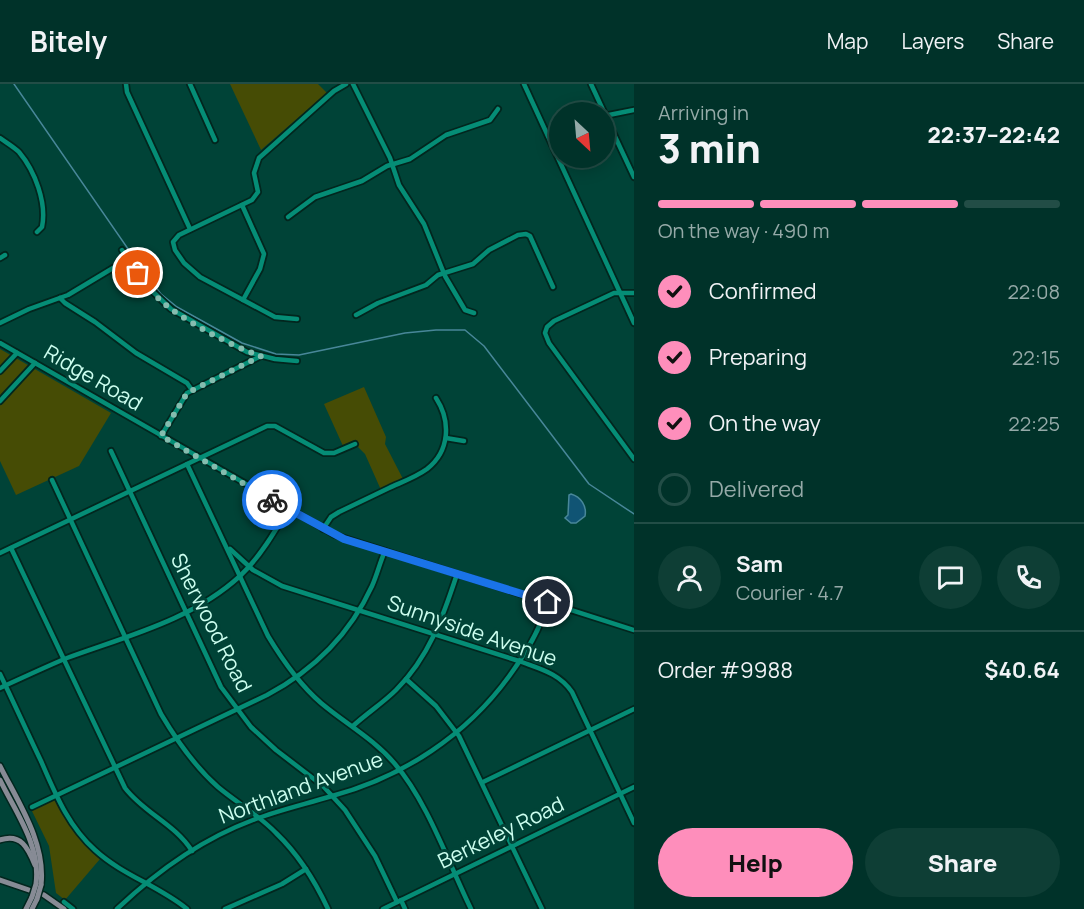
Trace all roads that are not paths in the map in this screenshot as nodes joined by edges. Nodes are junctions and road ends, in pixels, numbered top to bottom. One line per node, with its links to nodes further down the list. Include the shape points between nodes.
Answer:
1 (126, 84): 19 (street)
2 (189, 84): 14 (street)
3 (346, 84): 17 (street, via 259,158 255,173 258,192)
4 (353, 84): 15 (street)
5 (524, 84): 11 (street)
6 (591, 84): 7 (street)
7 (599, 102)
8 (498, 109): 15 (street, via 490,120 446,135 415,157)
9 (634, 110): 10 (street)
10 (615, 113)
11 (548, 136): 25 (street)
12 (615, 136): 16 (street)
13 (0, 138): 20 (street, via 23,158 39,190 43,220)
14 (215, 140)
15 (392, 164): 18 (street, via 362,181 315,197); 23 (street, via 404,195 424,224)
16 (634, 177)
17 (242, 205): 19 (street); 28 (street, via 264,254)
18 (288, 217)
19 (190, 229): 28 (street, via 176,237 175,250 193,272)
20 (37, 232)
21 (122, 250): 22 (street)
22 (128, 259): 27 (street); 36 (street, via 148,287 171,309)
23 (443, 273): 24 (street, via 473,264 489,250 526,234); 29 (street, via 465,310); 30 (street, via 420,288 386,299)
24 (553, 287)
25 (620, 293): 26 (street); 33 (street); 49 (street, via 549,324 545,330 547,339)
26 (634, 293)
27 (60, 298): 32 (street); 40 (street)
28 (243, 300): 31 (street, via 274,317)
29 (474, 313)
30 (356, 315)
31 (297, 318)
32 (0, 323)
33 (634, 323)
34 (0, 343): 35 (street, Ridge Road)
35 (17, 352): 38 (street, Ridge Road); 39 (street)
36 (261, 356): 37 (street); 40 (street)
37 (297, 361)
38 (35, 363): 42 (street); 43 (street, Ridge Road)
39 (0, 371)
40 (192, 390): 43 (street)
41 (436, 398): 44 (street, via 446,417)
42 (0, 401)
43 (161, 436): 48 (street, Ridge Road)
44 (446, 438): 45 (street); 55 (street, via 440,453 425,470 339,512)
45 (464, 441)
46 (355, 444): 48 (street, via 324,453 271,425)
47 (111, 451): 52 (street, Sherwood Road)
48 (200, 458): 50 (street); 53 (street, Ridge Road)
49 (634, 459)
50 (188, 464): 52 (street); 56 (street)
51 (52, 480): 54 (street)
52 (129, 492): 54 (street); 65 (street, Sherwood Road)
53 (288, 509): 55 (street, Ridge Road); 60 (street)
54 (71, 519): 57 (street); 68 (street)
55 (323, 529): 58 (street, Ridge Road)
56 (228, 547): 60 (street, Sunnyside Avenue); 62 (street)
57 (11, 548): 59 (street); 69 (street)
58 (385, 551): 61 (street, Ridge Road); 64 (street)
59 (0, 553)
60 (249, 566): 62 (street); 64 (street, Sunnyside Avenue, via 282,586)
61 (457, 574): 63 (street, Ridge Road); 67 (street)
62 (240, 576): 65 (street); 72 (street, via 268,636)
63 (548, 602): 66 (street, Ridge Road); 70 (street, Northland Avenue)
64 (359, 611): 67 (street, Sunnyside Avenue); 72 (street, via 327,653)
65 (186, 613): 68 (street); 76 (street, Sherwood Road, via 217,680)
66 (634, 630)
67 (435, 635): 70 (street, Sunnyside Avenue); 73 (street)
68 (126, 638): 69 (street); 80 (street)
69 (64, 660): 74 (street); 82 (street)
70 (519, 661): 78 (street, Sunnyside Avenue, via 563,681); 79 (street, Northland Avenue, via 494,695)
71 (0, 674): 74 (street)
72 (296, 678): 76 (street); 77 (street)
73 (406, 679): 77 (street); 79 (street)
74 (3, 687): 88 (street)
75 (634, 709): 78 (street)
76 (236, 710): 80 (street); 89 (street, Sherwood Road, via 263,739)
77 (353, 726): 83 (street, via 380,747)
78 (590, 730): 85 (street); 87 (street, Sunnyside Avenue)
79 (457, 732): 83 (street, Northland Avenue); 85 (street)
80 (176, 739): 82 (street); 91 (street, via 209,778)
81 (0, 766): 101 (main road, via 38,847 42,864)
82 (115, 767): 88 (street); 95 (street, via 125,788)
83 (400, 770): 89 (street, Northland Avenue); 98 (street, via 419,799)
84 (0, 780): 97 (main road, via 28,835)
85 (483, 782): 94 (street)
86 (634, 787): 87 (street, Berkeley Road)
87 (620, 794): 92 (street, Sunnyside Avenue); 94 (street, Berkeley Road)
88 (56, 795): 90 (street); 100 (street, via 77,830 95,850)
89 (333, 796): 91 (street, Northland Avenue); 105 (street, Sherwood Road, via 363,835)
90 (32, 807)
91 (260, 818): 95 (street, Northland Avenue); 96 (street)
92 (634, 823)
93 (0, 840): 97 (main road, via 13,838 23,842)
94 (512, 846): 98 (street, Berkeley Road); 118 (street)
95 (192, 850): 100 (street, Northland Avenue)
96 (306, 869): 113 (street); 114 (street)
97 (38, 872): 101 (main road)
98 (454, 874): 105 (street, Berkeley Road); 117 (street)
99 (0, 880): 102 (main road)
100 (146, 883): 111 (street, Northland Avenue); 112 (street)
101 (39, 884): 104 (main road, bridge)
102 (29, 890)
103 (44, 895): 109 (main road)
104 (34, 898): 107 (main road); 108 (main road)
105 (399, 901): 115 (street, Berkeley Road); 116 (street, Sherwood Road)
106 (64, 902): 110 (street)
107 (26, 909)
108 (32, 909)
109 (64, 909)
110 (73, 909)
111 (117, 909)
112 (187, 909)
113 (225, 909)
114 (328, 909)
115 (383, 909)
116 (405, 909)
117 (471, 909)
118 (542, 909)

